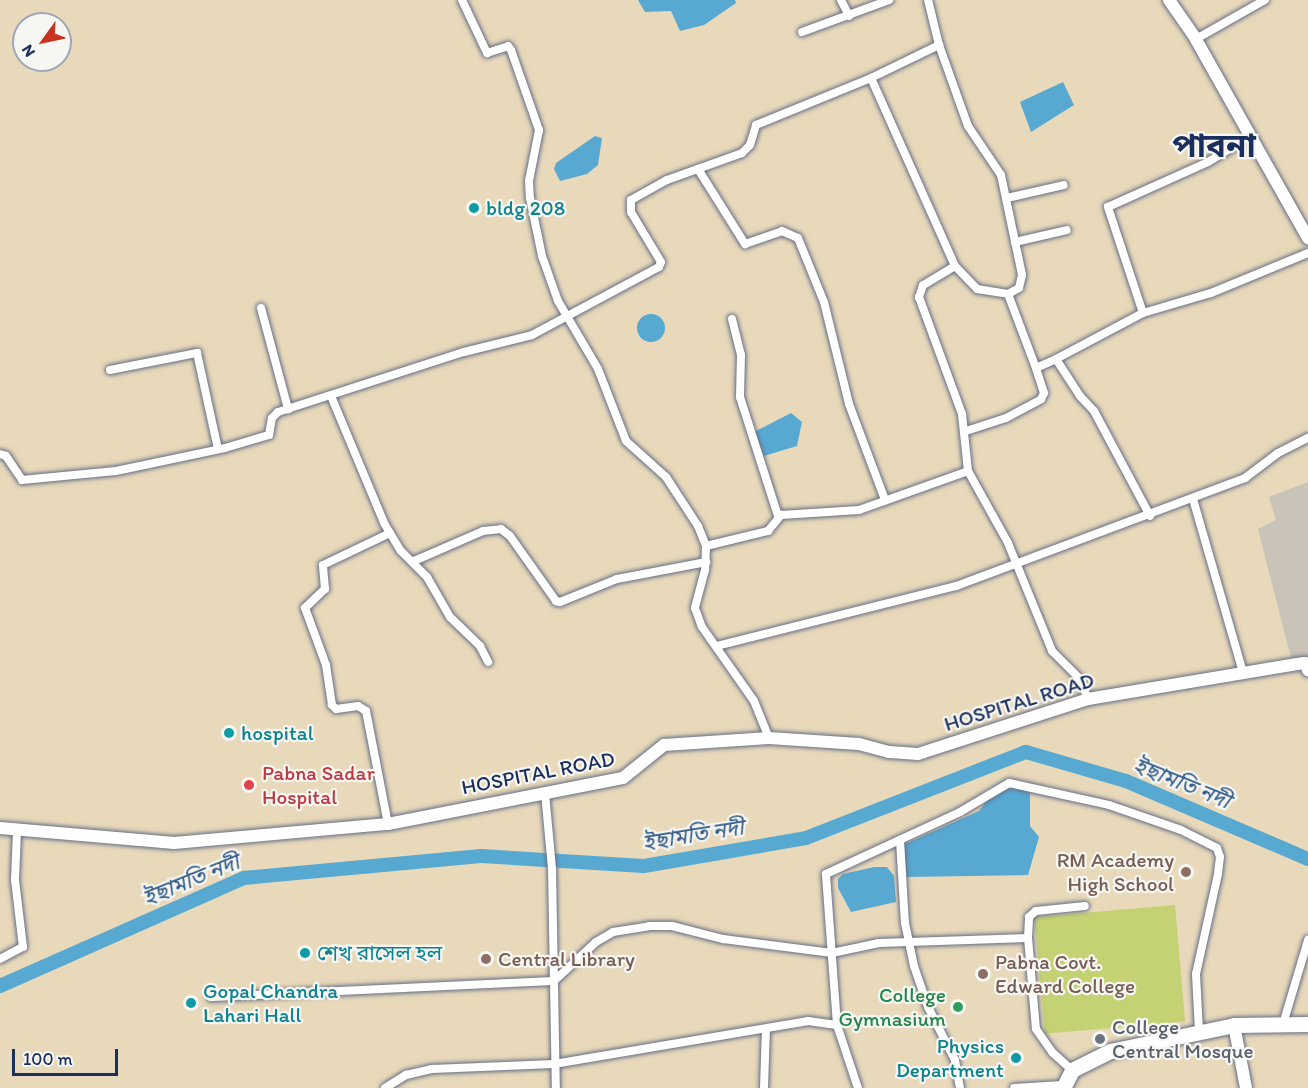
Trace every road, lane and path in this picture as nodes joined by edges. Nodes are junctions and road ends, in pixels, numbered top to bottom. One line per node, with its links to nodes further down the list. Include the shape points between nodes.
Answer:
1 (462, 0): 24 (street, via 487,53 508,46 511,50 539,130 529,181 530,198 543,256)
2 (841, 0): 7 (street)
3 (889, 0): 7 (street)
4 (928, 0): 10 (street)
5 (1169, 0): 9 (main road)
6 (1265, 0): 9 (street)
7 (849, 16): 8 (street)
8 (802, 32)
9 (1196, 39): 12 (main road)
10 (939, 45): 11 (street); 15 (street, via 968,126 982,150 998,166)
11 (871, 78): 13 (street, via 756,125 747,149); 20 (street)
12 (1251, 136): 17 (main road); 23 (street, via 1208,162 1108,207)
13 (698, 169): 24 (street, via 667,180 630,202 631,212 660,262 659,267); 37 (street, via 745,244 782,231 798,238 824,302 849,404)
14 (1064, 184): 15 (street)
15 (1007, 198): 18 (street)
16 (1067, 230): 18 (street)
17 (1308, 236)
18 (1015, 242): 21 (street, via 1021,284)
19 (1308, 253): 23 (street, via 1210,293)
20 (955, 266): 21 (street, via 976,289); 31 (street, via 923,285 919,297)
21 (1008, 294): 27 (street)
22 (261, 308): 30 (street)
23 (1143, 313): 26 (street)
24 (566, 317): 29 (street, via 532,335 464,352); 41 (street, via 598,369 626,441 666,477 684,501)
25 (732, 319): 38 (street, via 741,355 740,397)
26 (1056, 359): 27 (street); 39 (street, via 1094,411)
27 (1036, 368): 31 (street, via 1044,393 1041,399 1006,418)
28 (110, 370): 33 (street, via 196,353)
29 (331, 396): 30 (street); 40 (street, via 361,475)
30 (288, 409): 33 (street, via 274,415 269,435)
31 (966, 430): 35 (street)
32 (1308, 438): 36 (street, via 1278,453 1245,478)
33 (218, 449): 34 (street, via 117,471 22,480 4,454)
34 (0, 454)
35 (968, 471): 37 (street); 42 (street)
36 (1193, 499): 39 (street); 48 (street)
37 (885, 500): 38 (street, via 859,510)
38 (778, 516): 41 (street, via 768,531)
39 (1150, 516): 42 (street)
40 (390, 533): 43 (street, via 401,551); 52 (street, via 323,565 325,589 305,608 326,665 332,705 336,709 358,706 366,711)
41 (706, 546): 44 (street)
42 (1016, 560): 45 (street, via 956,586); 49 (street, via 1052,651 1080,679)
43 (414, 561): 44 (street, via 483,531 501,529 556,601 561,602 617,579); 46 (street, via 450,617 480,646)
44 (706, 562): 45 (street, via 695,608 702,627)
45 (717, 646): 50 (street, via 754,701)
46 (488, 662)
47 (1307, 665): 48 (main road, HOSPITAL ROAD)
48 (1243, 672): 49 (main road, HOSPITAL ROAD)
49 (1088, 699): 50 (main road, HOSPITAL ROAD, via 918,754 859,744)
50 (769, 738): 51 (main road, HOSPITAL ROAD, via 664,745 623,778)
51 (545, 794): 52 (main road, HOSPITAL ROAD); 62 (street, via 552,868)
52 (388, 824): 54 (main road, HOSPITAL ROAD, via 174,843)
53 (0, 828): 54 (main road, HOSPITAL ROAD)
54 (17, 830): 61 (street, via 15,880 23,947)
55 (900, 840): 59 (street); 60 (street, via 826,874); 69 (street, via 1009,783 1109,805 1181,830 1217,848 1218,874 1196,974)
56 (1085, 906): 57 (street, via 1036,911 1029,916)
57 (1028, 938): 59 (street); 71 (street, via 1036,1029)
58 (1308, 940): 64 (street)
59 (910, 944): 60 (street, via 879,943); 77 (street, via 928,1007 955,1060)
60 (832, 953): 62 (street, via 723,939 672,926 649,926 613,932 596,942); 66 (street)
61 (0, 959)
62 (554, 981): 63 (street); 70 (street)
63 (211, 997)
64 (1283, 1024): 65 (highway); 67 (highway)
65 (1308, 1024)
66 (837, 1025): 68 (street, via 808,1021); 76 (street)
67 (1234, 1026): 69 (highway); 79 (main road)
68 (766, 1029): 70 (street); 75 (street)
69 (1198, 1032): 71 (highway, via 1110,1051)
70 (554, 1064): 73 (street, via 432,1069 406,1075); 74 (street)
71 (1072, 1070): 72 (highway)
72 (1063, 1087): 78 (street)
73 (385, 1088)
74 (556, 1088)
75 (764, 1088)
76 (858, 1088)
77 (960, 1088)
78 (1014, 1088)
79 (1246, 1088)

